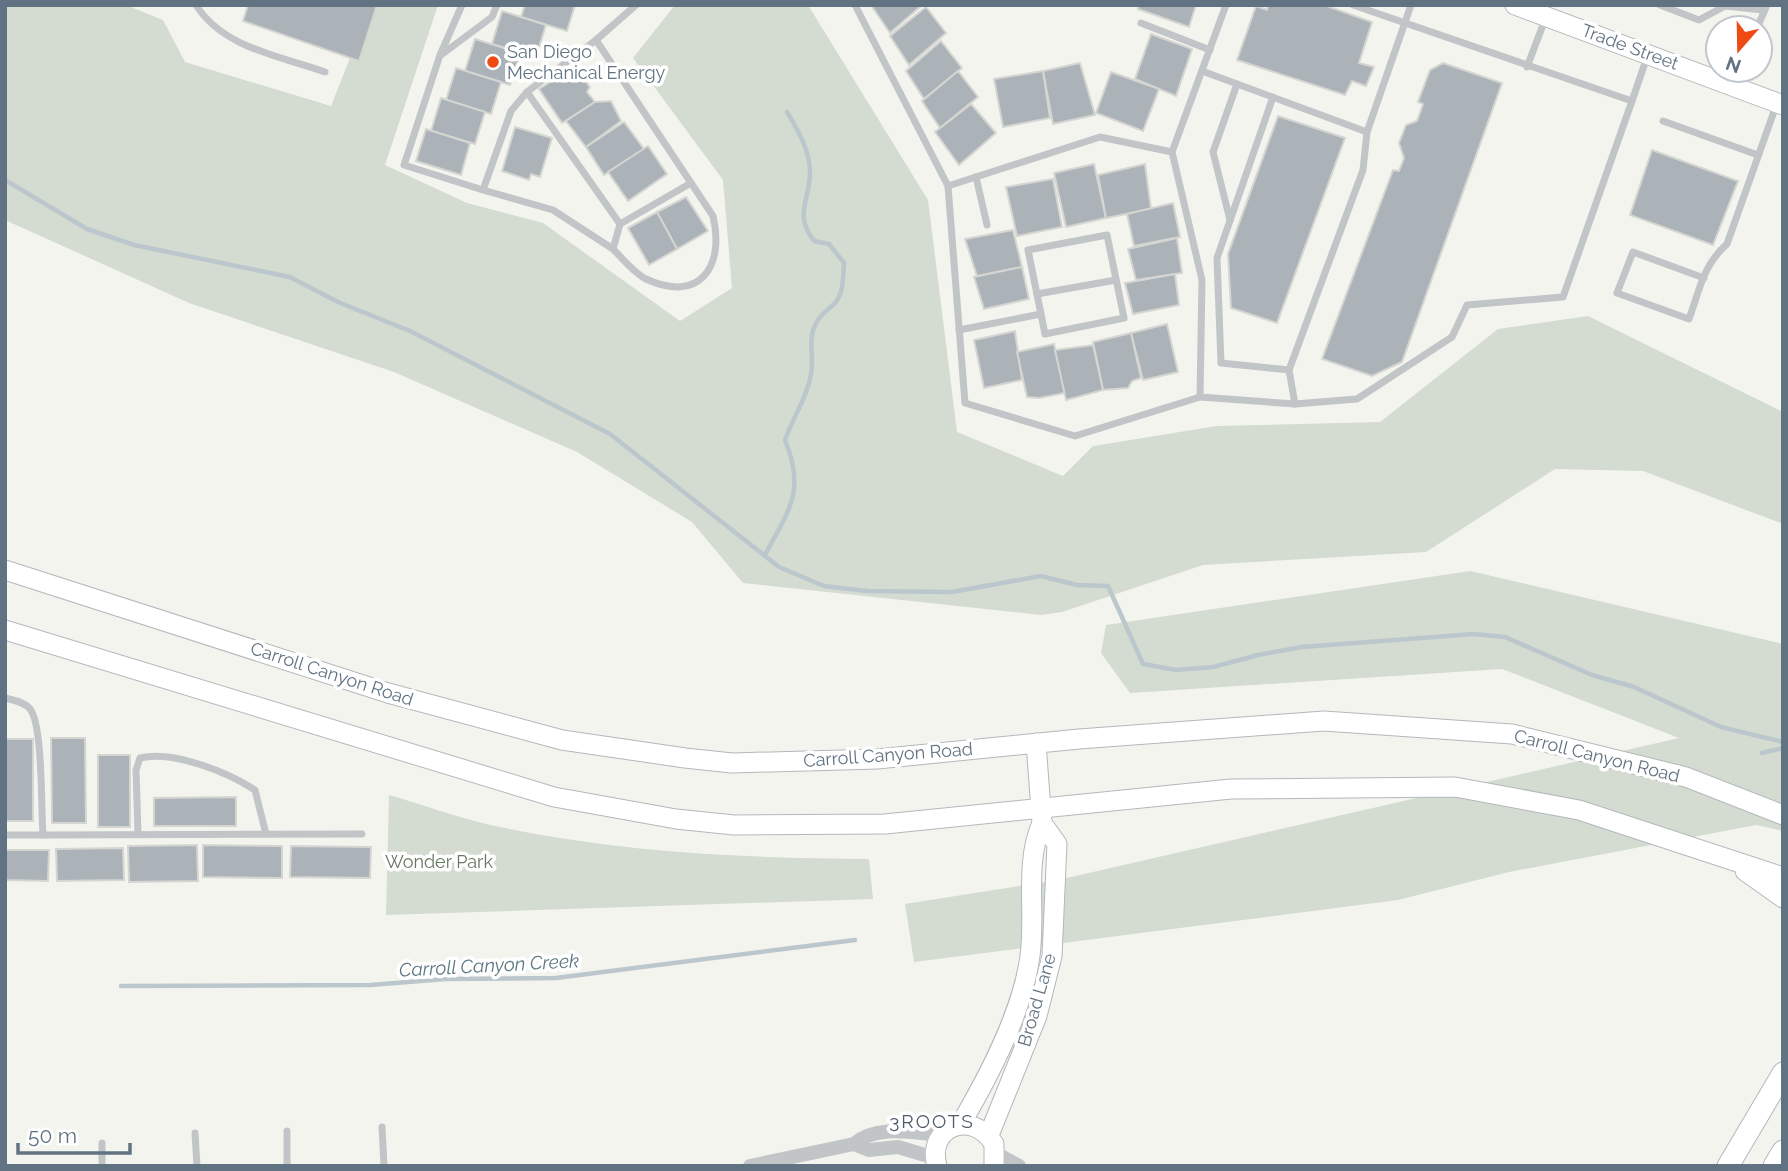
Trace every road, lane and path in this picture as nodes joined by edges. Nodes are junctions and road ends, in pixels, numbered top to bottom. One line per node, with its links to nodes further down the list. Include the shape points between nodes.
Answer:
1 (196, 5): 22 (lane, via 213,26 233,40)
2 (462, 5): 18 (lane)
3 (497, 5): 18 (lane, via 492,17)
4 (636, 5): 15 (lane)
5 (855, 5): 35 (lane)
6 (1227, 5): 16 (lane)
7 (1353, 5): 14 (lane)
8 (1411, 5): 14 (lane)
9 (1515, 5): 12 (main road, Trade Street)
10 (1660, 5): 11 (lane, via 1699,20 1725,6)
11 (1765, 8)
12 (1546, 16): 17 (main road, Trade Street); 19 (lane)
13 (1141, 23): 16 (lane)
14 (1404, 23): 19 (lane); 30 (lane)
15 (596, 40): 25 (lane); 34 (lane)
16 (1210, 50): 21 (lane)
17 (1648, 53): 20 (main road, Trade Street); 27 (lane)
18 (440, 55): 36 (lane, via 404,165)
19 (1527, 67): 27 (lane)
20 (1704, 69)
21 (1202, 71): 23 (lane); 31 (lane)
22 (325, 72)
23 (1237, 84): 26 (lane); 37 (lane, via 1213,152)
24 (1749, 84): 28 (main road, Trade Street)
25 (527, 92): 36 (lane, via 511,111); 38 (lane)
26 (1273, 97): 30 (lane); 37 (lane)
27 (1632, 101): 48 (lane, via 1563,297 1467,305 1452,337 1357,399)
28 (1780, 104): 32 (lane)
29 (1663, 121): 32 (lane)
30 (1367, 132): 46 (lane, via 1363,170)
31 (1172, 152): 33 (lane, via 1100,136); 47 (lane, via 1202,280)
32 (1758, 155): 41 (lane, via 1727,244 1711,258)
33 (976, 177): 35 (lane); 39 (lane)
34 (691, 183): 38 (lane); 40 (lane, via 713,216 718,239 713,262 702,278 688,288 670,288 643,278)
35 (948, 186): 45 (lane)
36 (483, 190): 40 (lane, via 553,210)
37 (1230, 220): 46 (lane, via 1217,258 1221,363)
38 (620, 225): 40 (lane)
39 (987, 225)
40 (613, 249)
41 (1704, 278): 41 (lane, via 1689,319 1617,293 1633,253)
42 (1116, 280): 43 (lane); 43 (lane, via 1107,235 1028,250); 44 (lane, via 1124,318 1045,334)
43 (1037, 294): 44 (lane)
44 (1041, 314): 45 (lane)
45 (959, 330): 47 (lane, via 965,403 1075,436)
46 (1289, 370): 48 (lane)
47 (1200, 397): 48 (lane)
48 (1294, 404)
49 (5, 570): 52 (main road, Carroll Canyon Road, via 388,693 562,740 733,763 877,759)
50 (5, 631): 53 (main road, via 554,797 618,810 734,825 885,824)
51 (5, 698): 59 (lane, via 30,708 37,725)
52 (1036, 743): 53 (main road, Broad Lane); 54 (main road, Carroll Canyon Road, via 1324,721 1512,734 1686,777)
53 (1040, 815): 60 (main road, via 1231,789 1455,787 1578,810); 64 (main road, Broad Lane, via 1032,845 1034,919 1027,969 1004,1039); 69 (main road, Broad Lane, via 1057,844 1052,956 1037,1016)
54 (1783, 816)
55 (138, 833): 56 (lane); 56 (lane, via 136,770 140,758 153,755 173,757 255,790); 59 (lane)
56 (267, 834): 57 (lane)
57 (362, 834)
58 (5, 835): 59 (lane)
59 (43, 835)
60 (1721, 854): 61 (main road); 62 (main road)
61 (1783, 877)
62 (1783, 898)
63 (1783, 1073): 81 (main road)
64 (960, 1125): 68 (main road); 69 (main road, via 981,1128)
65 (382, 1128): 78 (lane)
66 (288, 1131): 77 (lane)
67 (195, 1133): 76 (lane)
68 (942, 1135): 71 (street, via 886,1131); 74 (main road)
69 (989, 1135): 73 (main road)
70 (102, 1143): 75 (lane)
71 (854, 1144): 74 (street, via 869,1150 898,1147); 79 (street)
72 (1783, 1151): 82 (main road)
73 (995, 1160): 80 (street)
74 (936, 1162)
75 (102, 1166)
76 (197, 1166)
77 (287, 1166)
78 (384, 1166)
79 (750, 1166)
80 (1019, 1166)
81 (1728, 1166)
82 (1774, 1166)

